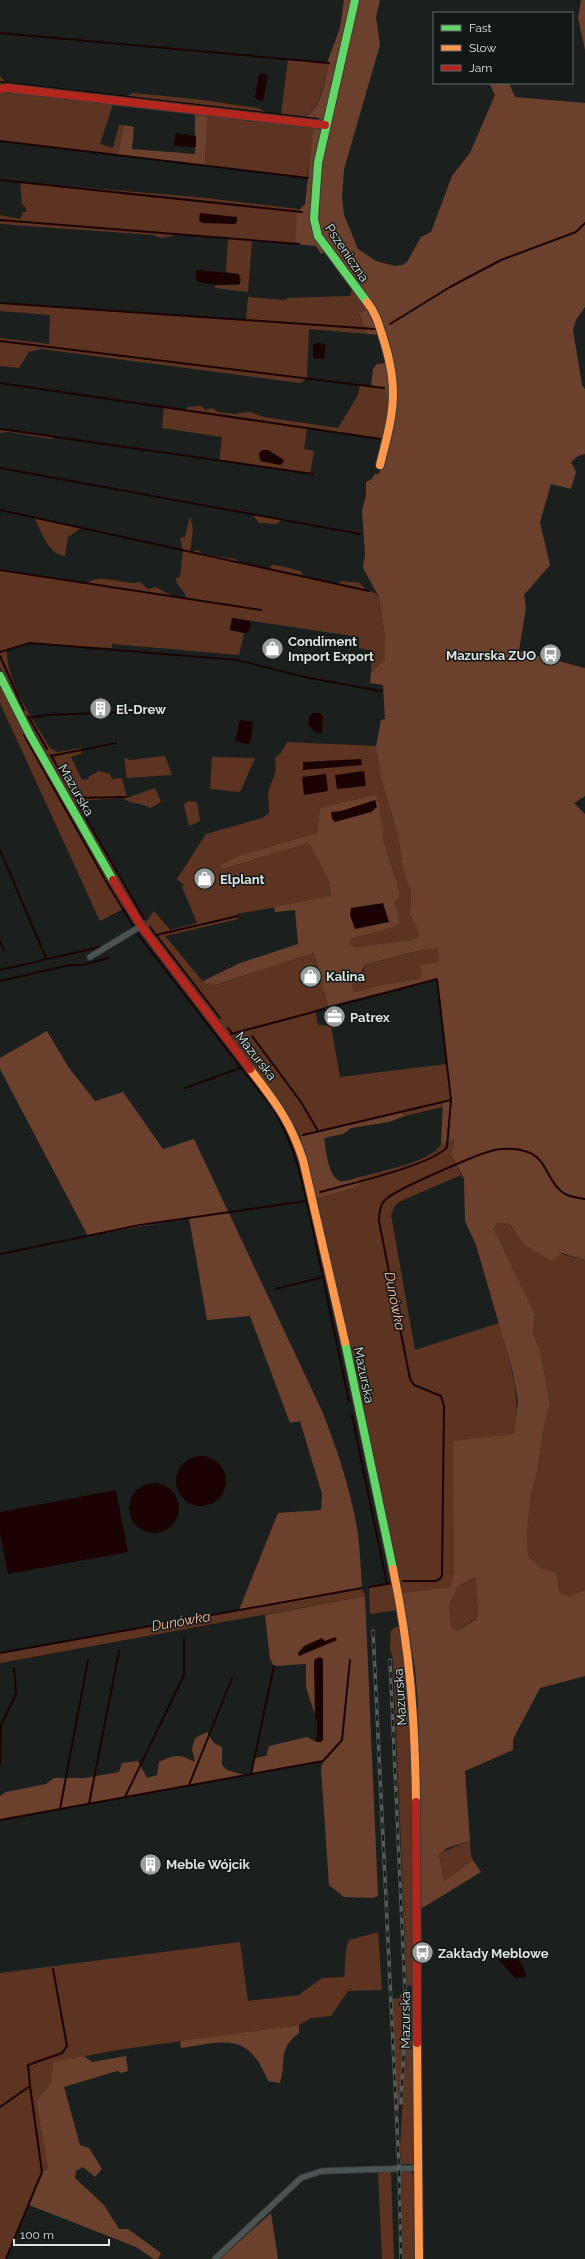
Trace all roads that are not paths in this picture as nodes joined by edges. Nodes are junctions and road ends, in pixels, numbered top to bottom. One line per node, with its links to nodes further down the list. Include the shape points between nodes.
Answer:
1 (355, 0): 3 (main road, Pszeniczna, via 341,68)
2 (0, 88): 3 (main road)
3 (325, 125): 4 (main road, Pszeniczna, via 318,162 314,227 375,312 394,378 393,412)
4 (380, 465)
5 (0, 676): 6 (main road, Mazurska, via 30,735)
6 (141, 926): 7 (street); 8 (main road, Mazurska, via 289,1121 303,1160 337,1306 398,1591 412,1678 415,1744)
7 (90, 957)
8 (418, 2168): 9 (street, via 310,2173 301,2178); 10 (main road, Mazurska)
9 (215, 2259)
10 (419, 2259)

